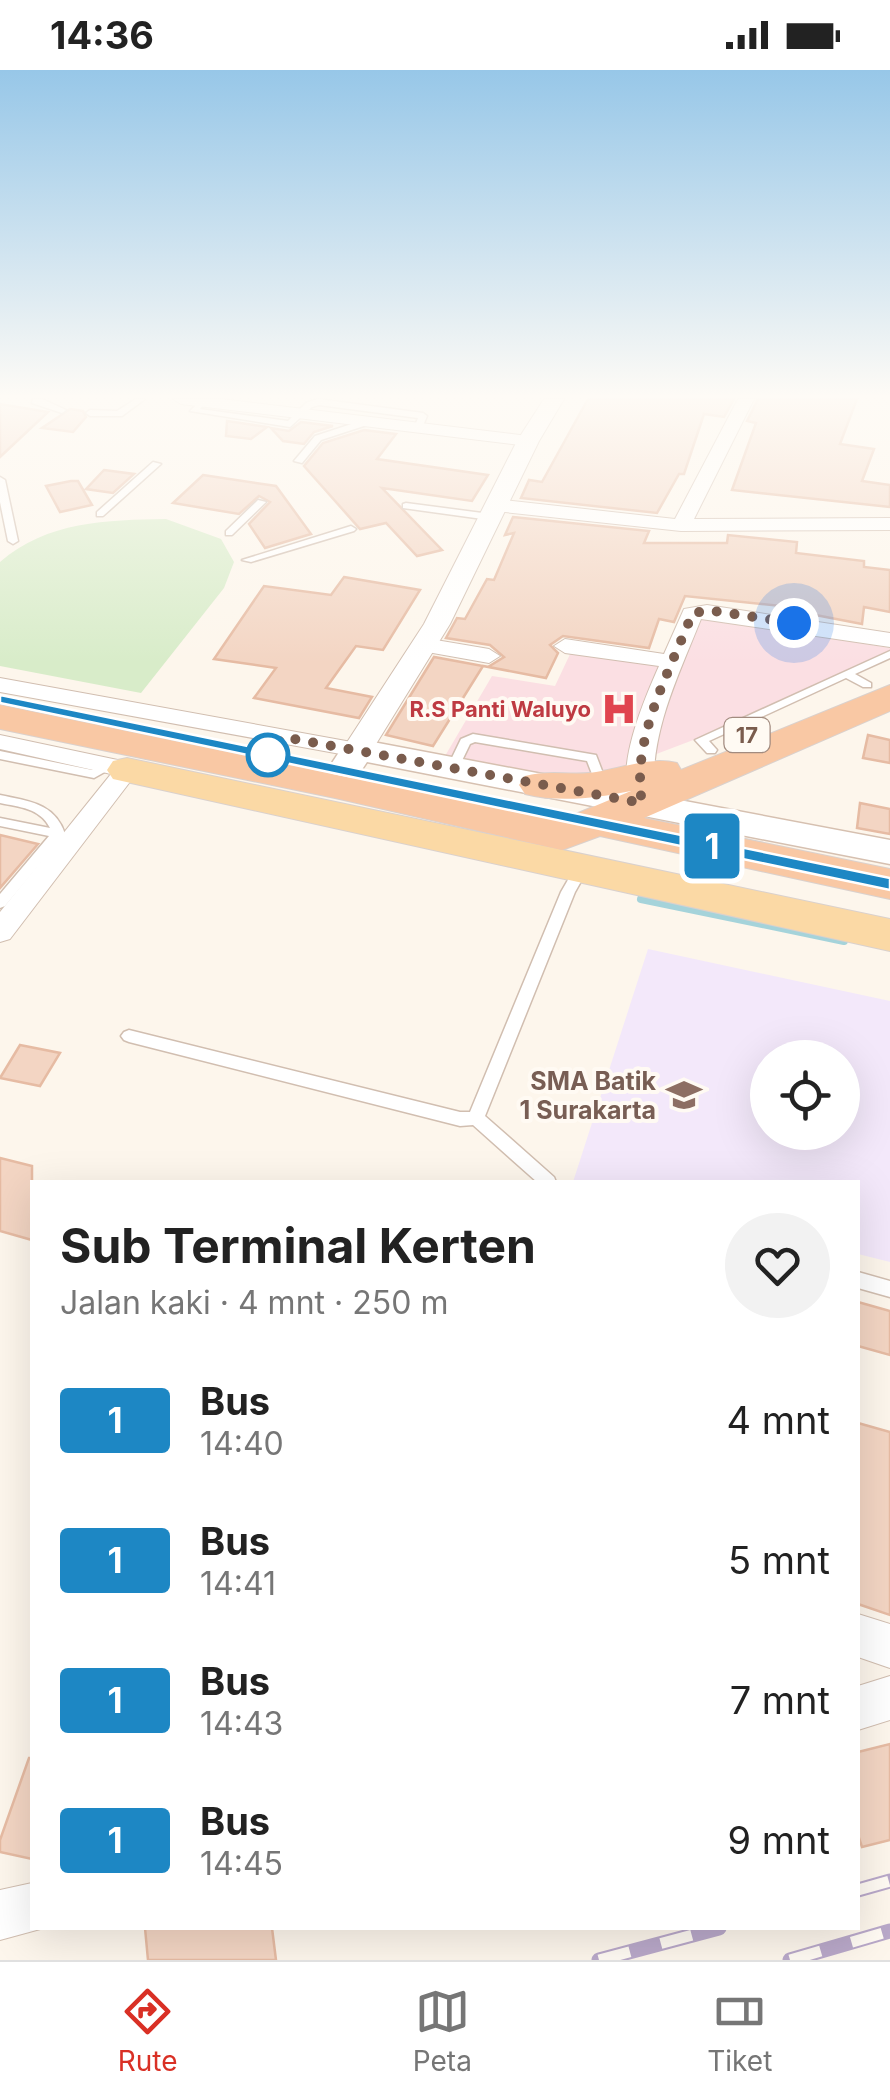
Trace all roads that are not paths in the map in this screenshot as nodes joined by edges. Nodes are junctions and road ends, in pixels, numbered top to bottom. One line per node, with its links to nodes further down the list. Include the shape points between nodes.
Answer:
1 (2, 487): 13 (lane)
2 (130, 487): 8 (lane)
3 (504, 487): 7 (street)
4 (700, 487): 10 (street)
5 (261, 502): 12 (lane)
6 (406, 506): 7 (lane)
7 (492, 511): 10 (street); 16 (street)
8 (100, 514)
9 (890, 524): 10 (street)
10 (681, 525)
11 (351, 529): 14 (lane)
12 (229, 533)
13 (13, 541)
14 (247, 560)
15 (890, 640): 19 (street, via 698,611)
16 (424, 646): 18 (street); 27 (street)
17 (565, 646): 19 (street)
18 (488, 656)
19 (674, 662): 31 (street, via 644,740)
20 (0, 685): 27 (street)
21 (842, 692): 26 (highway, 17); 26 (highway, 17)
22 (0, 700): 27 (highway)
23 (0, 717): 29 (highway)
24 (0, 742): 29 (street)
25 (0, 754): 29 (lane, via 94,774)
26 (725, 754): 31 (highway, 17); 32 (highway, via 706,783 706,804)
27 (351, 759): 28 (main road); 31 (highway)
28 (453, 768): 31 (main road); 31 (lane, via 473,738 592,758)
29 (127, 769): 31 (main road); 31 (highway); 40 (street)
30 (0, 799): 34 (lane, via 43,809 56,820)
31 (596, 806): 32 (main road); 36 (highway); 39 (main road); 41 (main road); 43 (lane)
32 (716, 818): 35 (main road); 36 (highway)
33 (0, 822): 34 (lane)
34 (58, 834): 38 (lane)
35 (890, 852)
36 (782, 861): 37 (highway)
37 (890, 884)
38 (0, 902)
39 (890, 911)
40 (0, 932)
41 (890, 935)
42 (129, 1036): 43 (lane)
43 (476, 1118): 44 (lane)
44 (546, 1180)
45 (860, 1281): 46 (lane)
46 (890, 1289)
47 (860, 1637): 48 (street)
48 (890, 1646)
49 (890, 1698): 50 (street)
50 (860, 1707)
51 (30, 1908): 52 (street)
52 (0, 1914)

